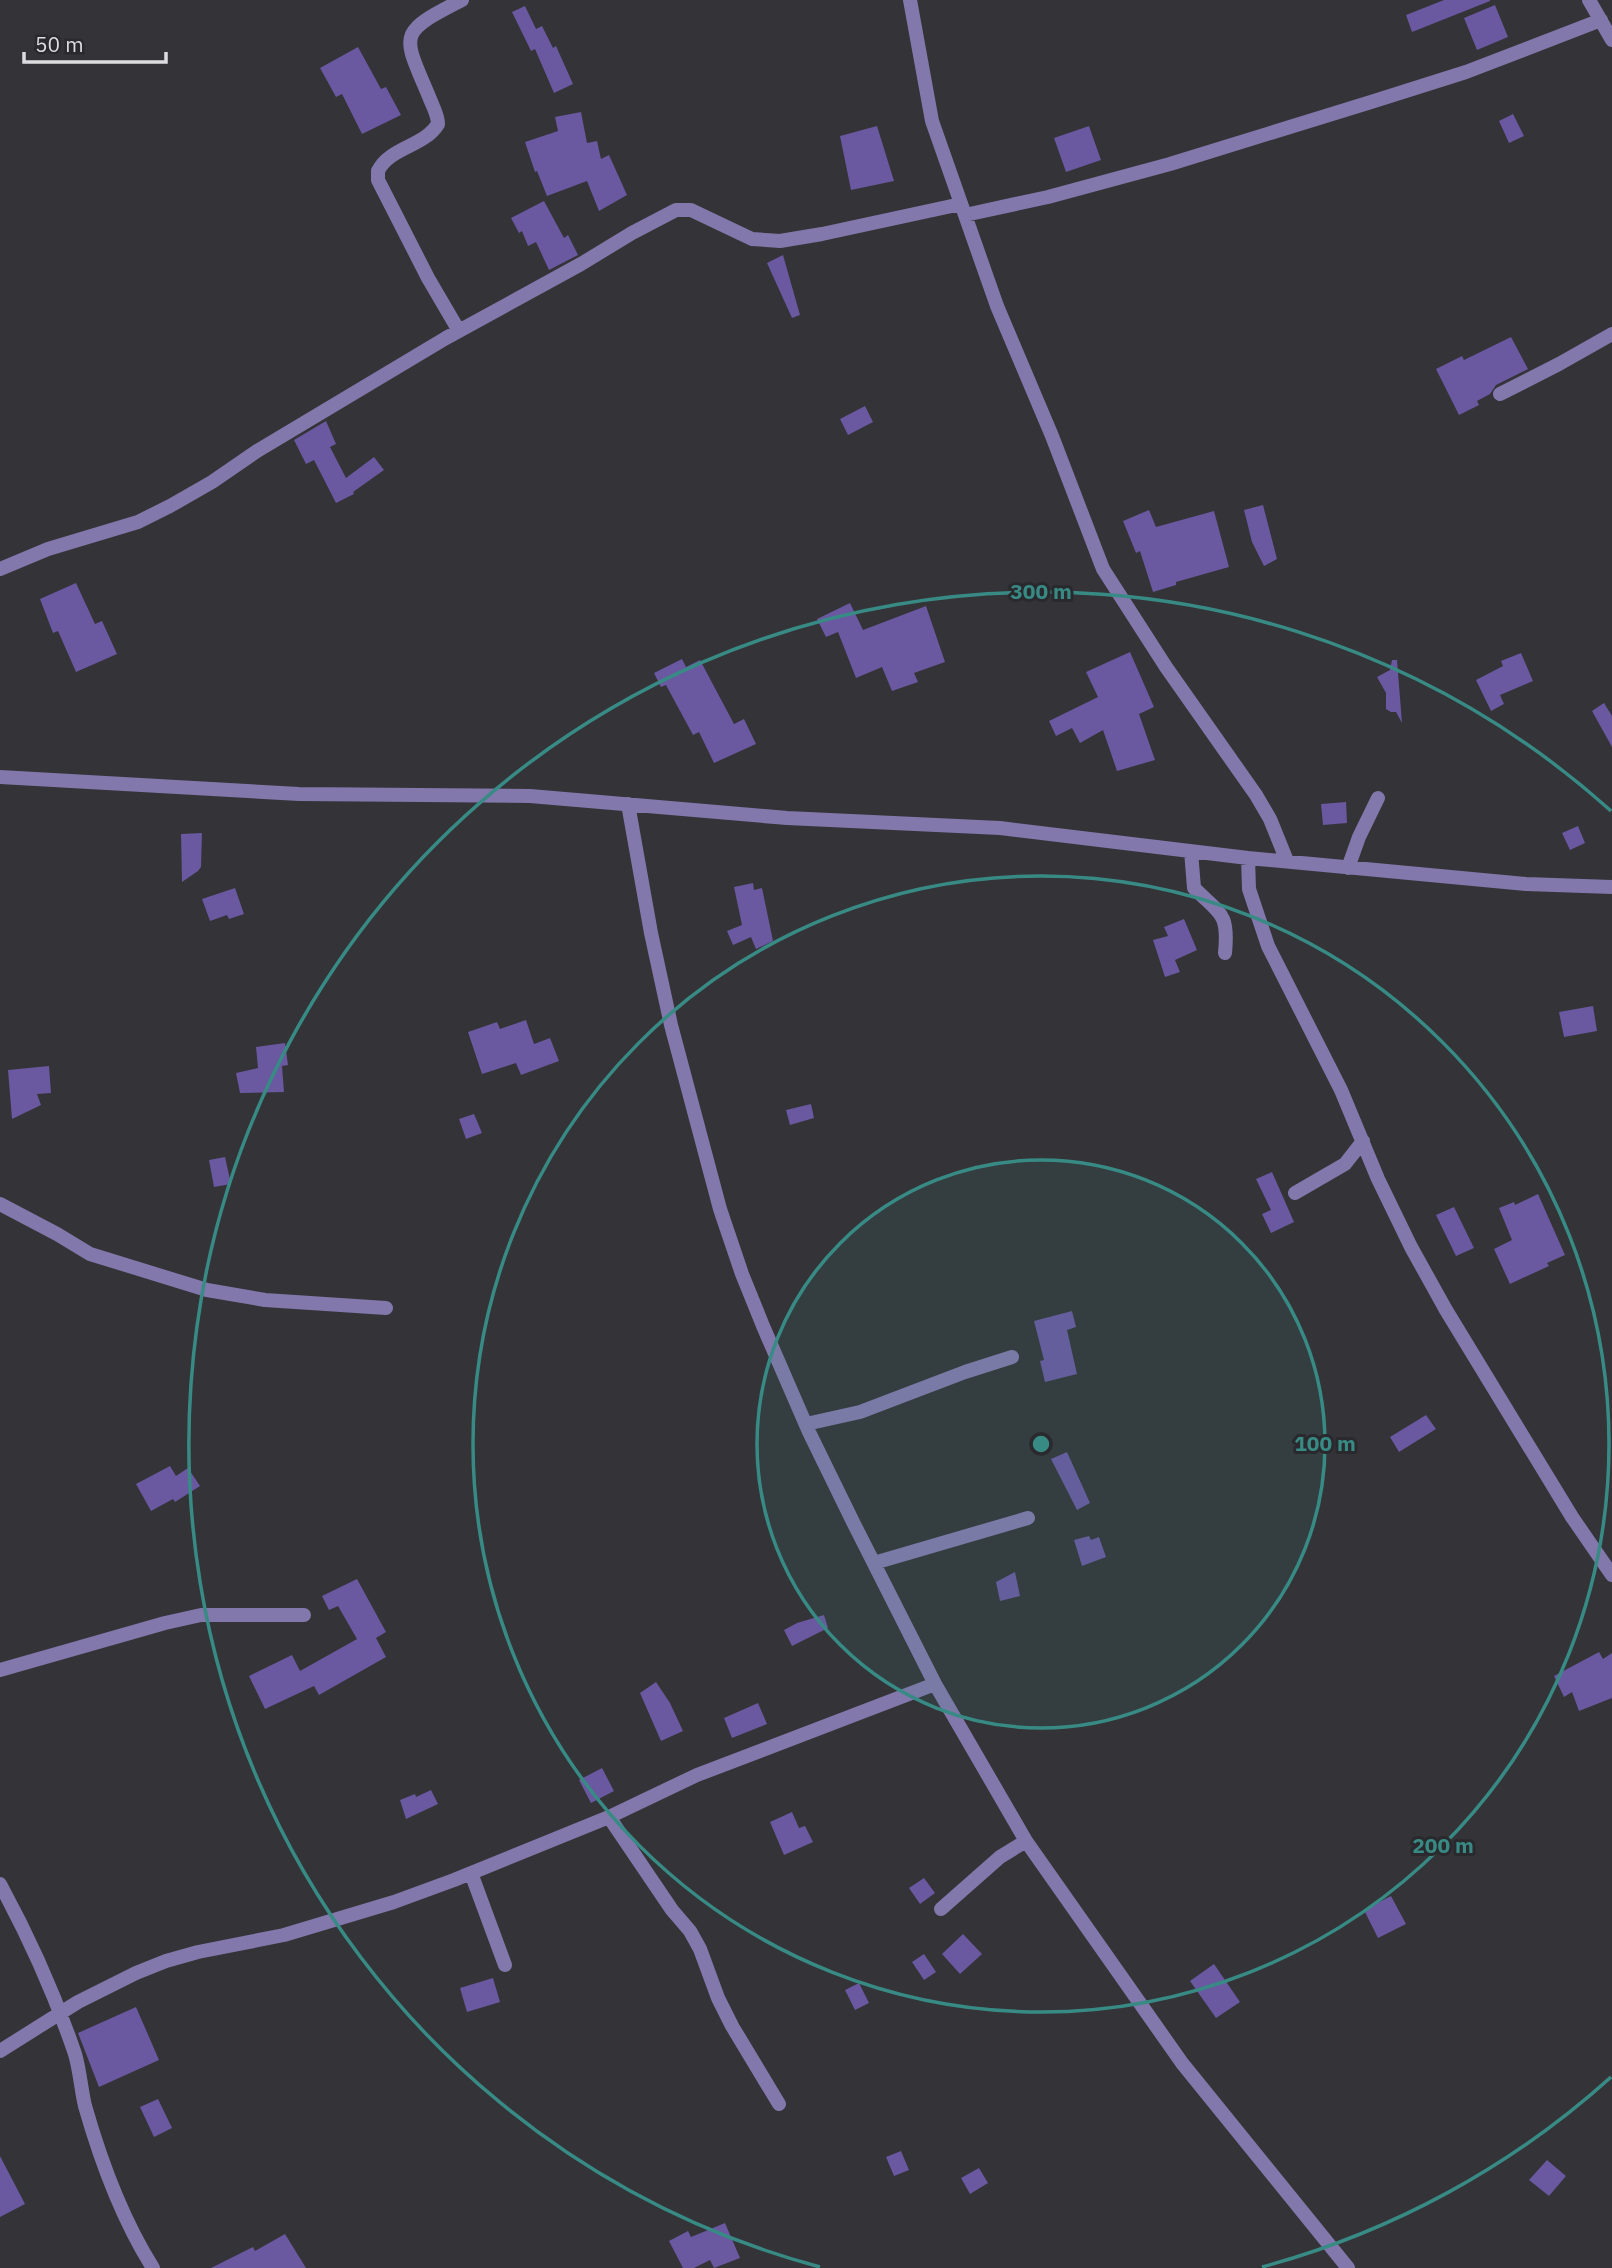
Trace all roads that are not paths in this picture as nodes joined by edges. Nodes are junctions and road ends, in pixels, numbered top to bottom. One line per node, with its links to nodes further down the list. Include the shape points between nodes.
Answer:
1 (462, 0): 7 (street, via 425,20 413,30 410,40 411,55 438,124 425,139 389,157 378,171 378,180)
2 (910, 0): 6 (street, via 932,121)
3 (1590, 0): 4 (street)
4 (1601, 20): 5 (street); 6 (street, via 1466,72 1123,177 1048,197)
5 (1612, 40)
6 (963, 210): 7 (street, via 780,241 751,239 691,210 676,210); 16 (street, via 1103,569 1256,795)
7 (459, 331): 10 (street, via 170,506 138,522)
8 (1612, 334): 9 (street)
9 (1500, 394)
10 (0, 569)
11 (0, 777): 13 (street, via 299,794 530,796)
12 (1378, 798): 17 (street)
13 (628, 804): 14 (street, via 787,818 1000,828); 25 (street, via 662,985 702,1147 742,1274)
14 (1191, 851): 15 (street); 19 (street, via 1194,888 1217,909 1227,928)
15 (1248, 858): 16 (street); 20 (street, via 1249,889 1268,946)
16 (1287, 861): 17 (street)
17 (1348, 868): 18 (street)
18 (1612, 887)
19 (1225, 953)
20 (1363, 1142): 21 (street, via 1345,1164); 28 (street, via 1446,1310 1572,1517)
21 (1295, 1193)
22 (0, 1204): 23 (street, via 90,1254 207,1290 265,1300)
23 (386, 1308)
24 (1012, 1357): 25 (street, via 860,1412)
25 (806, 1424): 27 (street)
26 (1028, 1518): 27 (street)
27 (874, 1563): 31 (street)
28 (1612, 1574)
29 (303, 1615): 30 (street, via 201,1615)
30 (0, 1670)
31 (935, 1684): 32 (street, via 697,1775); 33 (street)
32 (609, 1817): 34 (street); 40 (street, via 690,1931 727,2017)
33 (1026, 1841): 36 (street, via 1000,1857); 42 (street, via 1182,2063)
34 (471, 1873): 37 (street); 38 (street, via 328,1923 166,1961)
35 (0, 1884): 38 (street)
36 (941, 1909)
37 (505, 1965)
38 (61, 2013): 39 (street); 41 (street, via 102,2156 125,2216)
39 (0, 2051)
40 (779, 2104)
41 (153, 2268)
42 (1348, 2268)

